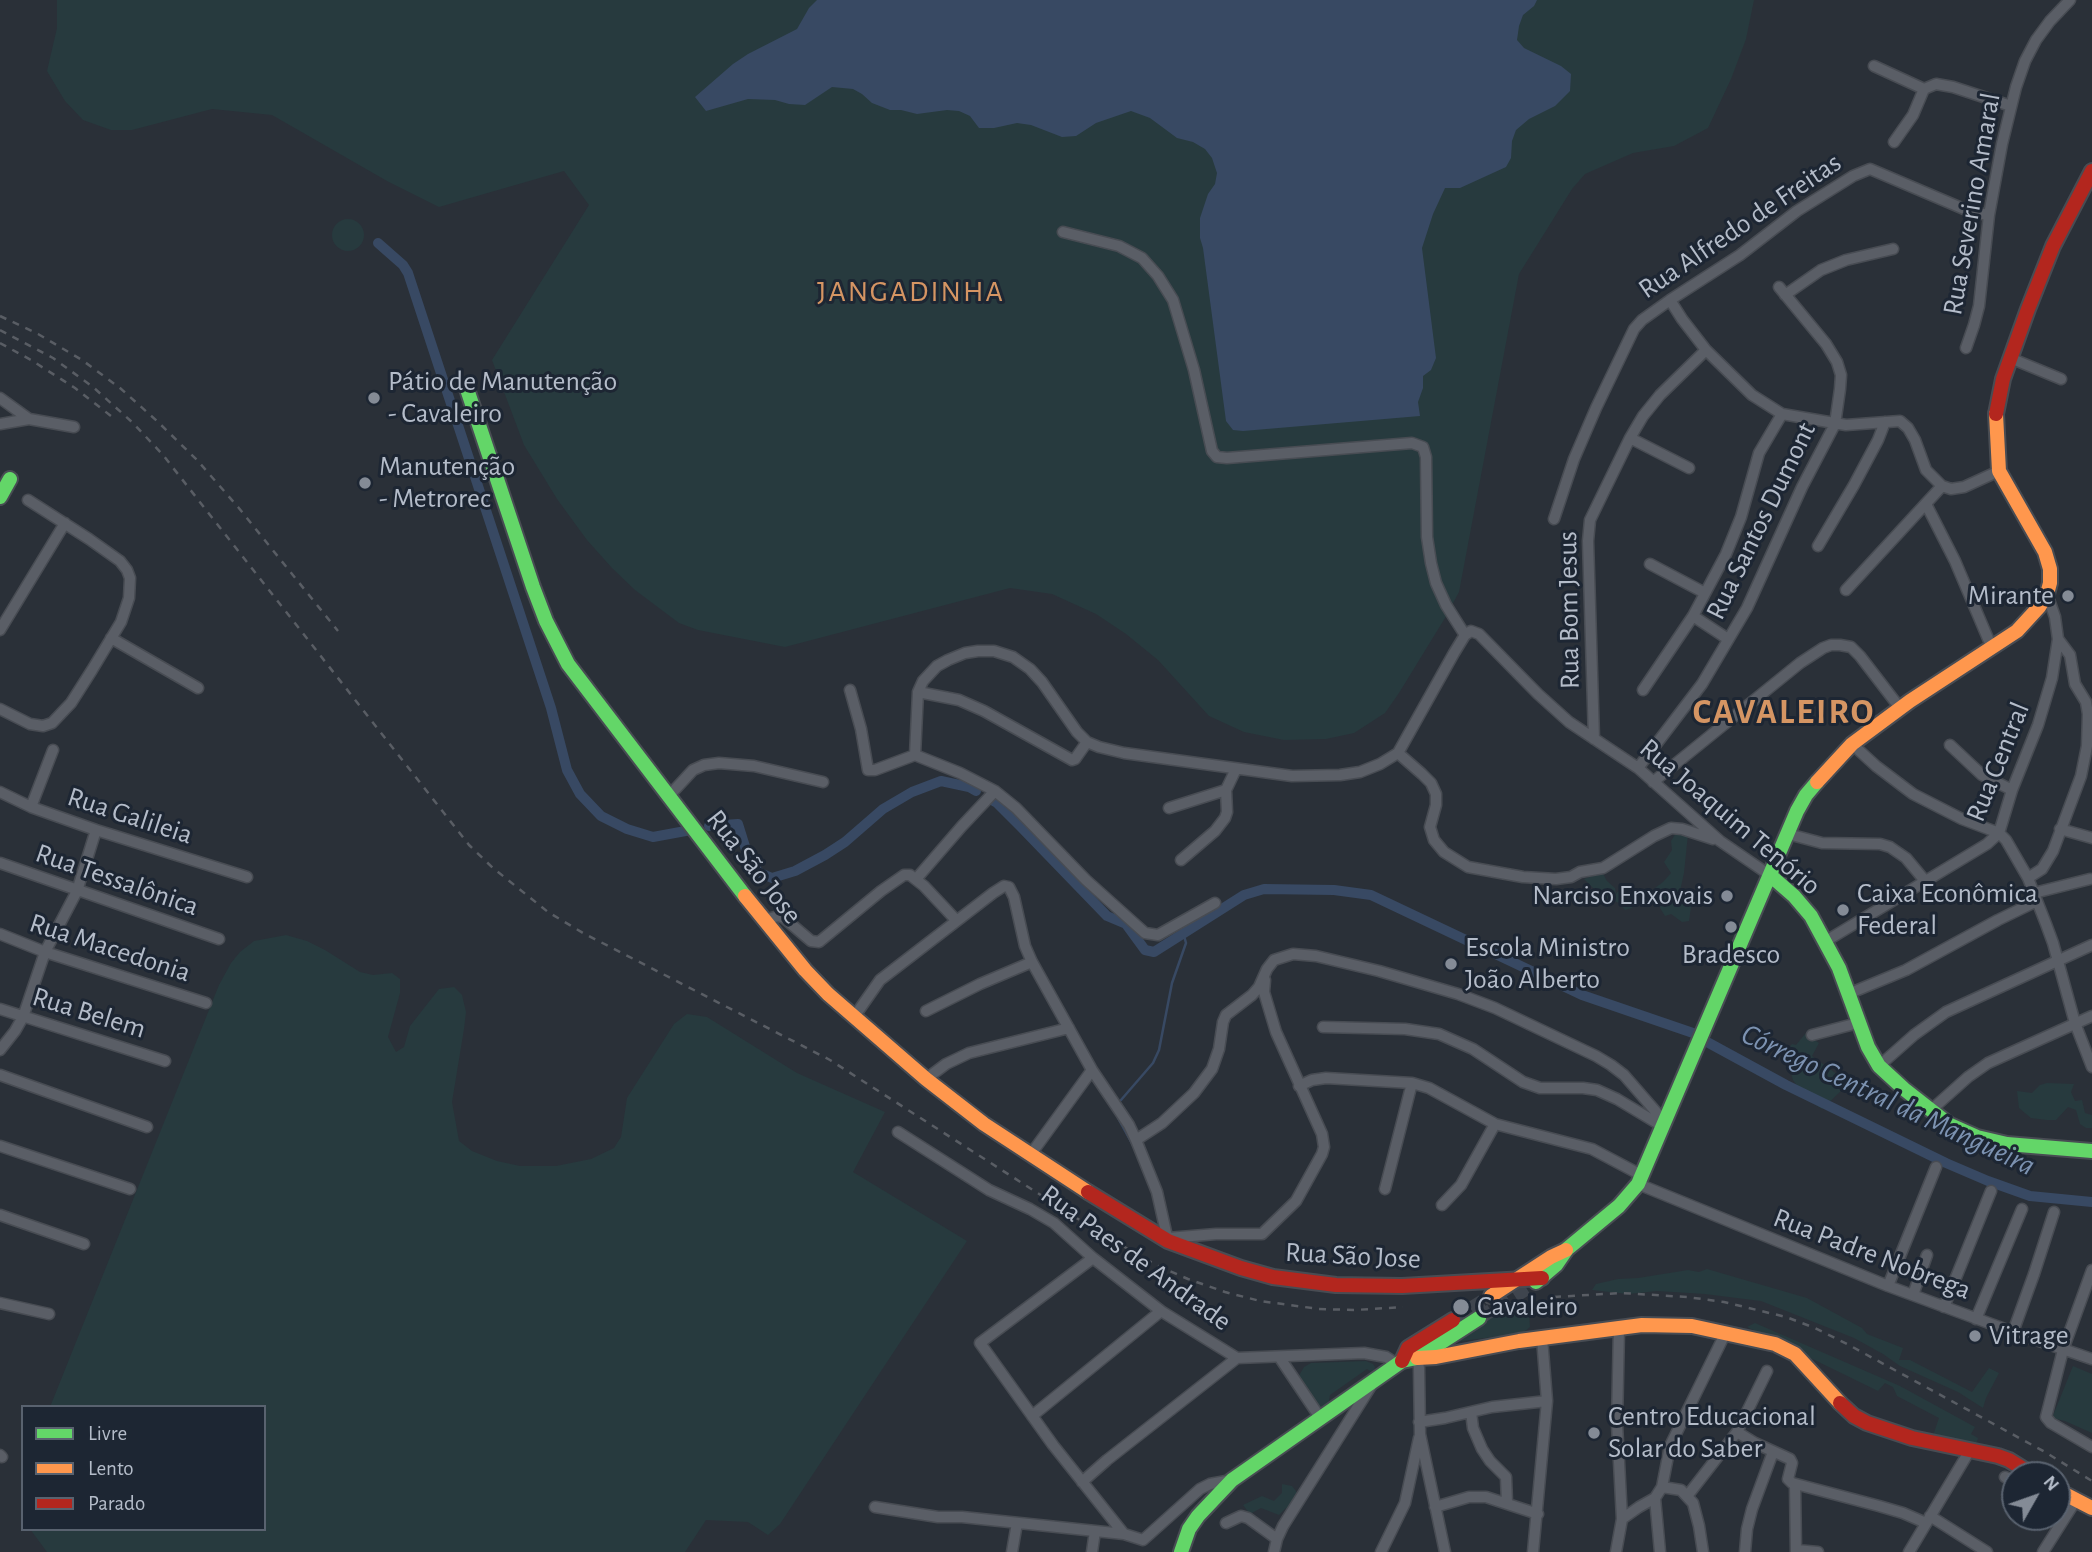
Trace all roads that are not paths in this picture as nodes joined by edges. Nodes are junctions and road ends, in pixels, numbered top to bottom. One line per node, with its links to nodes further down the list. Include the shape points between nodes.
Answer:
1 (2067, 1): 4 (street, Rua Severino Amaral, via 2025,61)
2 (1874, 66): 3 (street)
3 (1924, 89): 4 (street, via 1936,84 1953,86); 5 (street)
4 (2011, 106): 7 (street, Rua Severino Amaral)
5 (1894, 142)
6 (2092, 171): 13 (street, via 2053,246)
7 (1989, 215): 10 (street, Rua Alfredo de Freitas, via 1971,212 1877,170 1864,170); 11 (street, Rua Severino Amaral, via 1979,306)
8 (1063, 232): 40 (street, Rua Joaquim Tenório, via 1119,246 1142,258 1158,276 1173,300 1217,457 1412,443 1423,447 1431,563 1446,605)
9 (1893, 249): 21 (street, Rua Santos Dumont, via 1846,260 1782,292 1837,362 1841,375)
10 (1670, 300): 12 (street); 31 (street, Rua Alfredo de Freitas, via 1642,320 1628,339 1574,459)
11 (1966, 348)
12 (1706, 350): 17 (street, via 1752,395); 23 (street, Rua Bom Jesus, via 1660,395)
13 (2010, 358): 14 (street); 25 (street, via 1995,422)
14 (2061, 379)
15 (467, 389): 66 (street, Rua São Jose, via 557,646)
16 (0, 398): 18 (street)
17 (1783, 414): 21 (street); 36 (street, Rua Santos Dumont, via 1759,453 1734,536)
18 (29, 419): 20 (street); 22 (street)
19 (1885, 422): 21 (street); 27 (street, via 1900,421 1908,428 1926,470); 33 (street)
20 (0, 424)
21 (1835, 424): 42 (street, Rua Santos Dumont)
22 (74, 427)
23 (1630, 438): 24 (street); 51 (street, Rua Bom Jesus, via 1588,530)
24 (1689, 468)
25 (1999, 471): 27 (street, via 1964,487 1951,489); 37 (street, via 2045,552 2050,569)
26 (10, 479): 28 (street)
27 (1938, 482): 30 (street)
28 (0, 497)
29 (28, 500): 32 (street)
30 (1926, 504): 35 (street); 44 (street)
31 (1554, 519)
32 (65, 523): 39 (street); 41 (street, via 127,570 130,586 125,610)
33 (1818, 546)
34 (1650, 564): 36 (street, Rua Santos Dumont)
35 (1846, 590)
36 (1705, 593): 38 (street)
37 (2047, 594): 43 (street, Rua Central); 44 (street, via 2030,619)
38 (1693, 616): 42 (street); 47 (street)
39 (0, 630)
40 (1468, 633): 51 (street, Rua Joaquim Tenório, via 1479,634 1556,711); 56 (street)
41 (111, 638): 45 (street); 50 (street, via 71,703 52,723 30,724)
42 (1728, 639): 58 (street, Rua Santos Dumont, via 1702,684)
43 (2058, 639): 63 (street, Rua Central, via 2046,701); 69 (street, via 2073,662 2088,724 2081,776)
44 (1992, 648): 49 (street)
45 (198, 688)
46 (850, 690): 57 (street, via 868,770)
47 (1643, 690)
48 (918, 692): 52 (street, via 971,705 1072,760); 52 (street, via 937,666 965,653 1013,657 1042,682); 57 (street)
49 (1900, 708): 53 (street); 61 (street, via 1851,647 1831,645 1800,663)
50 (0, 709)
51 (1594, 739): 58 (street, Rua Joaquim Tenório)
52 (1087, 743): 59 (street)
53 (1852, 744): 71 (street, via 1806,795); 72 (street, via 1913,794)
54 (1950, 745): 63 (street, via 1983,775)
55 (53, 750): 67 (street)
56 (1398, 753): 59 (street, via 1370,768 1339,775 1292,776); 74 (street, via 1436,794 1430,828 1434,840 1468,867 1556,879 1603,867 1671,828)
57 (915, 755): 64 (street)
58 (1638, 768): 61 (street, Rua Joaquim Tenório)
59 (1236, 769): 62 (street)
60 (823, 782): 66 (street, via 719,763 693,770)
61 (1653, 782): 74 (street, Rua Joaquim Tenório)
62 (1226, 790): 68 (street); 75 (street, via 1225,818)
63 (2012, 790): 72 (street, Rua Central)
64 (995, 791): 79 (street); 85 (street, via 1145,933 1158,935)
65 (0, 792): 67 (street, Rua Galileia)
66 (668, 797): 86 (street, Rua São Jose)
67 (31, 807): 70 (street, Rua Galileia)
68 (1169, 808)
69 (2060, 829): 73 (street); 80 (street, via 2048,861)
70 (96, 830): 78 (street, Rua Galileia); 83 (street)
71 (1788, 834): 77 (street); 82 (street, via 1822,843 1890,847)
72 (1999, 834): 80 (street); 82 (street, Rua Central)
73 (2092, 838)
74 (1720, 841): 77 (street, Rua Joaquim Tenório)
75 (1181, 860)
76 (0, 863): 83 (street, Rua Tessalônica)
77 (1771, 876): 90 (street, Rua Joaquim Tenório, via 1804,905); 119 (street)
78 (247, 877)
79 (916, 878): 86 (street, via 904,875 897,879 819,942 811,941 779,916); 87 (street)
80 (2028, 878): 84 (street)
81 (2090, 878): 84 (street)
82 (1926, 882): 90 (street, Rua Central)
83 (77, 891): 89 (street, Rua Tessalônica); 92 (street)
84 (2036, 897): 93 (street); 96 (street, via 1924,961)
85 (1215, 903)
86 (763, 920): 102 (street, Rua São Jose, via 805,970)
87 (956, 920): 94 (street, via 1007,886); 102 (street, via 880,980)
88 (0, 934): 92 (street, Rua Macedonia)
89 (219, 939)
90 (1826, 941): 96 (street, Rua Joaquim Tenório)
91 (2092, 945): 93 (street)
92 (45, 952): 97 (street, Rua Macedonia); 101 (street)
93 (2058, 961): 104 (street); 110 (street, via 1946,1012)
94 (1031, 962): 99 (street); 106 (street)
95 (1266, 972): 116 (street, via 1264,992 1270,1015); 119 (street, via 1280,957 1316,956 1458,994 1611,1065); 122 (street, via 1252,995 1226,1015 1216,1059 1206,1079 1163,1123)
96 (1848, 994): 103 (street, Rua Joaquim Tenório)
97 (206, 1003)
98 (0, 1009): 101 (street, Rua Belem)
99 (926, 1011)
100 (2092, 1016): 104 (street)
101 (23, 1017): 108 (street); 109 (street, Rua Belem)
102 (854, 1017): 114 (street, Rua São Jose)
103 (1858, 1023): 107 (street); 110 (street, Rua Joaquim Tenório)
104 (2075, 1023): 111 (street); 117 (street, via 1988,1063)
105 (1323, 1027): 119 (street, via 1439,1034 1473,1049 1523,1082 1540,1088 1597,1090)
106 (1069, 1028): 112 (street); 114 (street, via 969,1054)
107 (1812, 1035)
108 (0, 1050)
109 (165, 1061)
110 (1879, 1066): 117 (street, Rua Joaquim Tenório)
111 (2092, 1067)
112 (1092, 1070): 122 (street); 125 (street)
113 (0, 1075): 120 (street)
114 (926, 1079): 125 (street, Rua São Jose)
115 (1412, 1083): 116 (street, Rua Padre Nobrega, via 1326,1077); 118 (street, Rua Padre Nobrega); 129 (street)
116 (1299, 1086): 135 (street, via 1324,1147 1296,1201 1262,1234)
117 (1930, 1111): 124 (street, Rua Joaquim Tenório, via 1976,1137)
118 (1495, 1124): 127 (street, Rua Padre Nobrega, via 1592,1149); 131 (street, via 1461,1185)
119 (1663, 1124): 127 (street)
120 (147, 1126)
121 (898, 1132): 139 (street, Rua Paes de Andrade, via 989,1190 1041,1215)
122 (1136, 1140): 135 (street, via 1157,1192)
123 (0, 1146): 128 (street)
124 (2092, 1151)
125 (1031, 1154): 135 (street, Rua São Jose)
126 (1936, 1167): 142 (street)
127 (1641, 1180): 137 (street, via 1619,1206); 142 (street, Rua Padre Nobrega)
128 (130, 1189)
129 (1385, 1189)
130 (1991, 1191): 146 (street)
131 (1442, 1205)
132 (2022, 1209): 150 (street)
133 (2054, 1212): 154 (street)
134 (0, 1215): 136 (street)
135 (1168, 1240): 141 (street, Rua São Jose, via 1241,1268 1328,1285)
136 (85, 1244)
137 (1567, 1250): 141 (street, via 1556,1265); 141 (street, via 1552,1257)
138 (1927, 1255): 143 (street)
139 (1093, 1258): 147 (street, Rua Paes de Andrade); 165 (street, via 980,1343)
140 (2092, 1270): 156 (street)
141 (1532, 1280): 144 (street)
142 (1888, 1286): 143 (street, Rua Padre Nobrega)
143 (1913, 1295): 146 (street, Rua Padre Nobrega)
144 (1491, 1296)
145 (0, 1303): 148 (street)
146 (1944, 1307): 150 (street, Rua Padre Nobrega)
147 (1161, 1311): 158 (street, Rua Paes de Andrade); 165 (street)
148 (50, 1314)
149 (1479, 1318): 159 (street)
150 (1976, 1319): 154 (street, Rua Padre Nobrega)
151 (1453, 1320): 159 (street)
152 (1619, 1328): 153 (street, Rua Paes de Andrade, via 1692,1326); 155 (street, Rua Paes de Andrade); 188 (street)
153 (1726, 1332): 171 (street, Rua Paes de Andrade, via 1795,1354 1843,1406 1867,1423); 177 (street, via 1670,1446)
154 (2012, 1332): 156 (street, Rua Padre Nobrega)
155 (1542, 1338): 159 (street, Rua Paes de Andrade); 163 (street)
156 (2063, 1350): 160 (street, Rua Padre Nobrega); 170 (street, via 2046,1417)
157 (1280, 1357): 158 (street, Rua Paes de Andrade); 159 (street, Rua Paes de Andrade, via 1364,1353); 166 (street)
158 (1237, 1358): 175 (street)
159 (1406, 1358): 162 (street); 167 (street, via 1419,1368)
160 (2092, 1359)
161 (1767, 1371): 168 (street)
162 (1375, 1379): 166 (street); 194 (street)
163 (1547, 1401): 164 (street); 187 (street)
164 (1471, 1412): 167 (street); 181 (street, via 1482,1449 1506,1477)
165 (1032, 1416): 175 (street)
166 (1321, 1419): 174 (street)
167 (1419, 1422): 169 (street)
168 (1737, 1432): 172 (street); 178 (street)
169 (1420, 1434): 185 (street); 200 (street, via 1405,1503)
170 (2092, 1447)
171 (1970, 1450): 173 (street, Rua Paes de Andrade); 189 (street)
172 (1773, 1452): 176 (street, via 1791,1460 1788,1479); 206 (street, via 1752,1509)
173 (2011, 1461)
174 (1233, 1480): 193 (street, via 1200,1489 1147,1538 1138,1540); 198 (street, via 1198,1516)
175 (1082, 1482): 193 (street)
176 (1795, 1484): 189 (street); 195 (street)
177 (1662, 1487): 178 (street); 179 (street)
178 (1688, 1495): 205 (street)
179 (1656, 1498): 188 (street); 204 (street)
180 (2071, 1502): 183 (street)
181 (1507, 1503): 185 (street, via 1469,1497); 187 (street)
182 (2071, 1503): 183 (street)
183 (2074, 1504): 186 (street); 210 (street)
184 (874, 1507): 190 (street)
185 (1435, 1507): 201 (street)
186 (2092, 1508)
187 (1538, 1514): 202 (street)
188 (1622, 1519): 203 (street)
189 (1928, 1520): 208 (street); 209 (street)
190 (1017, 1523): 192 (street); 196 (street)
191 (1226, 1523): 194 (street, via 1241,1516 1248,1518)
192 (1096, 1531): 193 (street); 197 (street)
193 (1124, 1534)
194 (1277, 1539): 199 (street)
195 (1796, 1551): 207 (street)
196 (1012, 1552)
197 (1092, 1552)
198 (1181, 1552)
199 (1275, 1552)
200 (1381, 1552)
201 (1445, 1552)
202 (1533, 1552)
203 (1616, 1552)
204 (1660, 1552)
205 (1703, 1552)
206 (1745, 1552)
207 (1818, 1552)
208 (1909, 1552)
209 (1987, 1552)
210 (2043, 1552)

